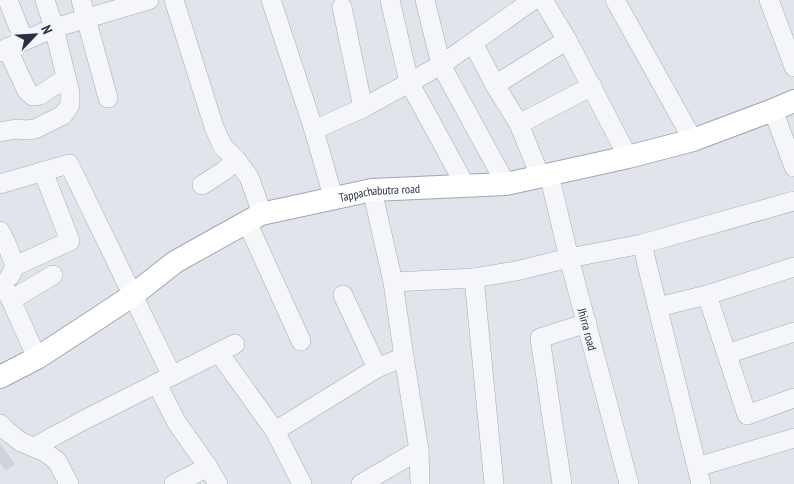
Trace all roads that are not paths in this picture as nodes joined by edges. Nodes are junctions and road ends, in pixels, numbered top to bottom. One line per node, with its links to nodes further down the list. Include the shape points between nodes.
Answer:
1 (8, 0): 19 (street)
2 (45, 0): 16 (street)
3 (81, 0): 15 (street)
4 (149, 0): 13 (street)
5 (174, 0): 35 (street, via 214,126 223,147)
6 (271, 0): 31 (street)
7 (390, 0): 23 (street)
8 (425, 0): 20 (street)
9 (533, 0): 18 (street)
10 (542, 0): 17 (street)
11 (769, 0): 21 (street)
12 (617, 1): 33 (street)
13 (127, 3): 15 (street)
14 (342, 7): 28 (street)
15 (86, 18): 16 (street); 26 (street)
16 (54, 28): 19 (street); 22 (street)
17 (567, 40): 24 (street); 25 (street)
18 (473, 43): 20 (street); 24 (street, Jhirra road)
19 (10, 47): 22 (street, via 26,91 33,96)
20 (441, 64): 23 (street); 40 (street)
21 (794, 67)
22 (66, 78): 32 (street, via 70,105 63,115 35,129 16,128)
23 (409, 82): 28 (street); 42 (street)
24 (495, 85): 30 (street, Jhirra road)
25 (592, 86): 30 (street); 34 (street)
26 (108, 98)
27 (794, 101): 29 (main road, Tappachabutra road)
28 (363, 108): 31 (street)
29 (773, 110): 33 (main road, Tappachabutra road); 36 (street)
30 (519, 124): 38 (street, Jhirra road)
31 (314, 130): 44 (street)
32 (0, 132)
33 (693, 140): 34 (main road, Tappachabutra road)
34 (628, 157): 38 (main road, Tappachabutra road)
35 (236, 160): 41 (street); 48 (street, via 249,177 258,202)
36 (794, 167)
37 (43, 171): 39 (street); 45 (street, via 69,164); 47 (street)
38 (545, 175): 40 (main road, Tappachabutra road); 51 (street, Jhirra road)
39 (0, 184)
40 (506, 184): 42 (main road, Tappachabutra road)
41 (202, 185)
42 (465, 185): 43 (main road, Tappachabutra road)
43 (372, 190): 44 (main road, Tappachabutra road); 56 (street)
44 (333, 198): 48 (main road, Tappachabutra road)
45 (86, 200): 47 (street); 58 (street)
46 (794, 201): 50 (street)
47 (60, 212): 52 (street, via 70,241)
48 (254, 218): 58 (main road, Tappachabutra road, via 175,262); 65 (street)
49 (0, 231): 52 (street)
50 (642, 244): 51 (street); 62 (street)
51 (569, 258): 55 (street); 63 (street, Jhirra road)
52 (15, 266): 57 (street)
53 (794, 267): 60 (street)
54 (54, 275): 61 (street)
55 (474, 278): 56 (street); 86 (street)
56 (393, 282): 67 (street)
57 (1, 284): 61 (street)
58 (133, 295): 68 (main road, Tappachabutra road); 71 (street)
59 (344, 295): 69 (street)
60 (707, 295): 62 (street); 66 (street)
61 (11, 300): 68 (street)
62 (658, 307): 79 (street)
63 (587, 323): 87 (street, via 540,338); 88 (street, Jhirra road)
64 (794, 332): 66 (street)
65 (301, 341)
66 (726, 354): 72 (street, via 747,415)
67 (404, 357): 69 (street); 77 (street)
68 (37, 358): 70 (main road, Tappachabutra road)
69 (377, 368): 74 (street)
70 (0, 377)
71 (164, 380): 74 (street, via 227,349); 76 (street); 78 (street, via 177,423)
72 (794, 398)
73 (0, 424): 76 (street, via 21,442)
74 (276, 431): 83 (street)
75 (794, 438): 79 (street)
76 (34, 446): 80 (street, via 57,461)
77 (419, 450): 84 (street); 85 (street)
78 (208, 467): 81 (street); 82 (street)
79 (699, 476)
80 (69, 484)
81 (174, 484)
82 (218, 484)
83 (302, 484)
84 (360, 484)
85 (420, 484)
86 (494, 484)
87 (562, 484)
88 (629, 484)

